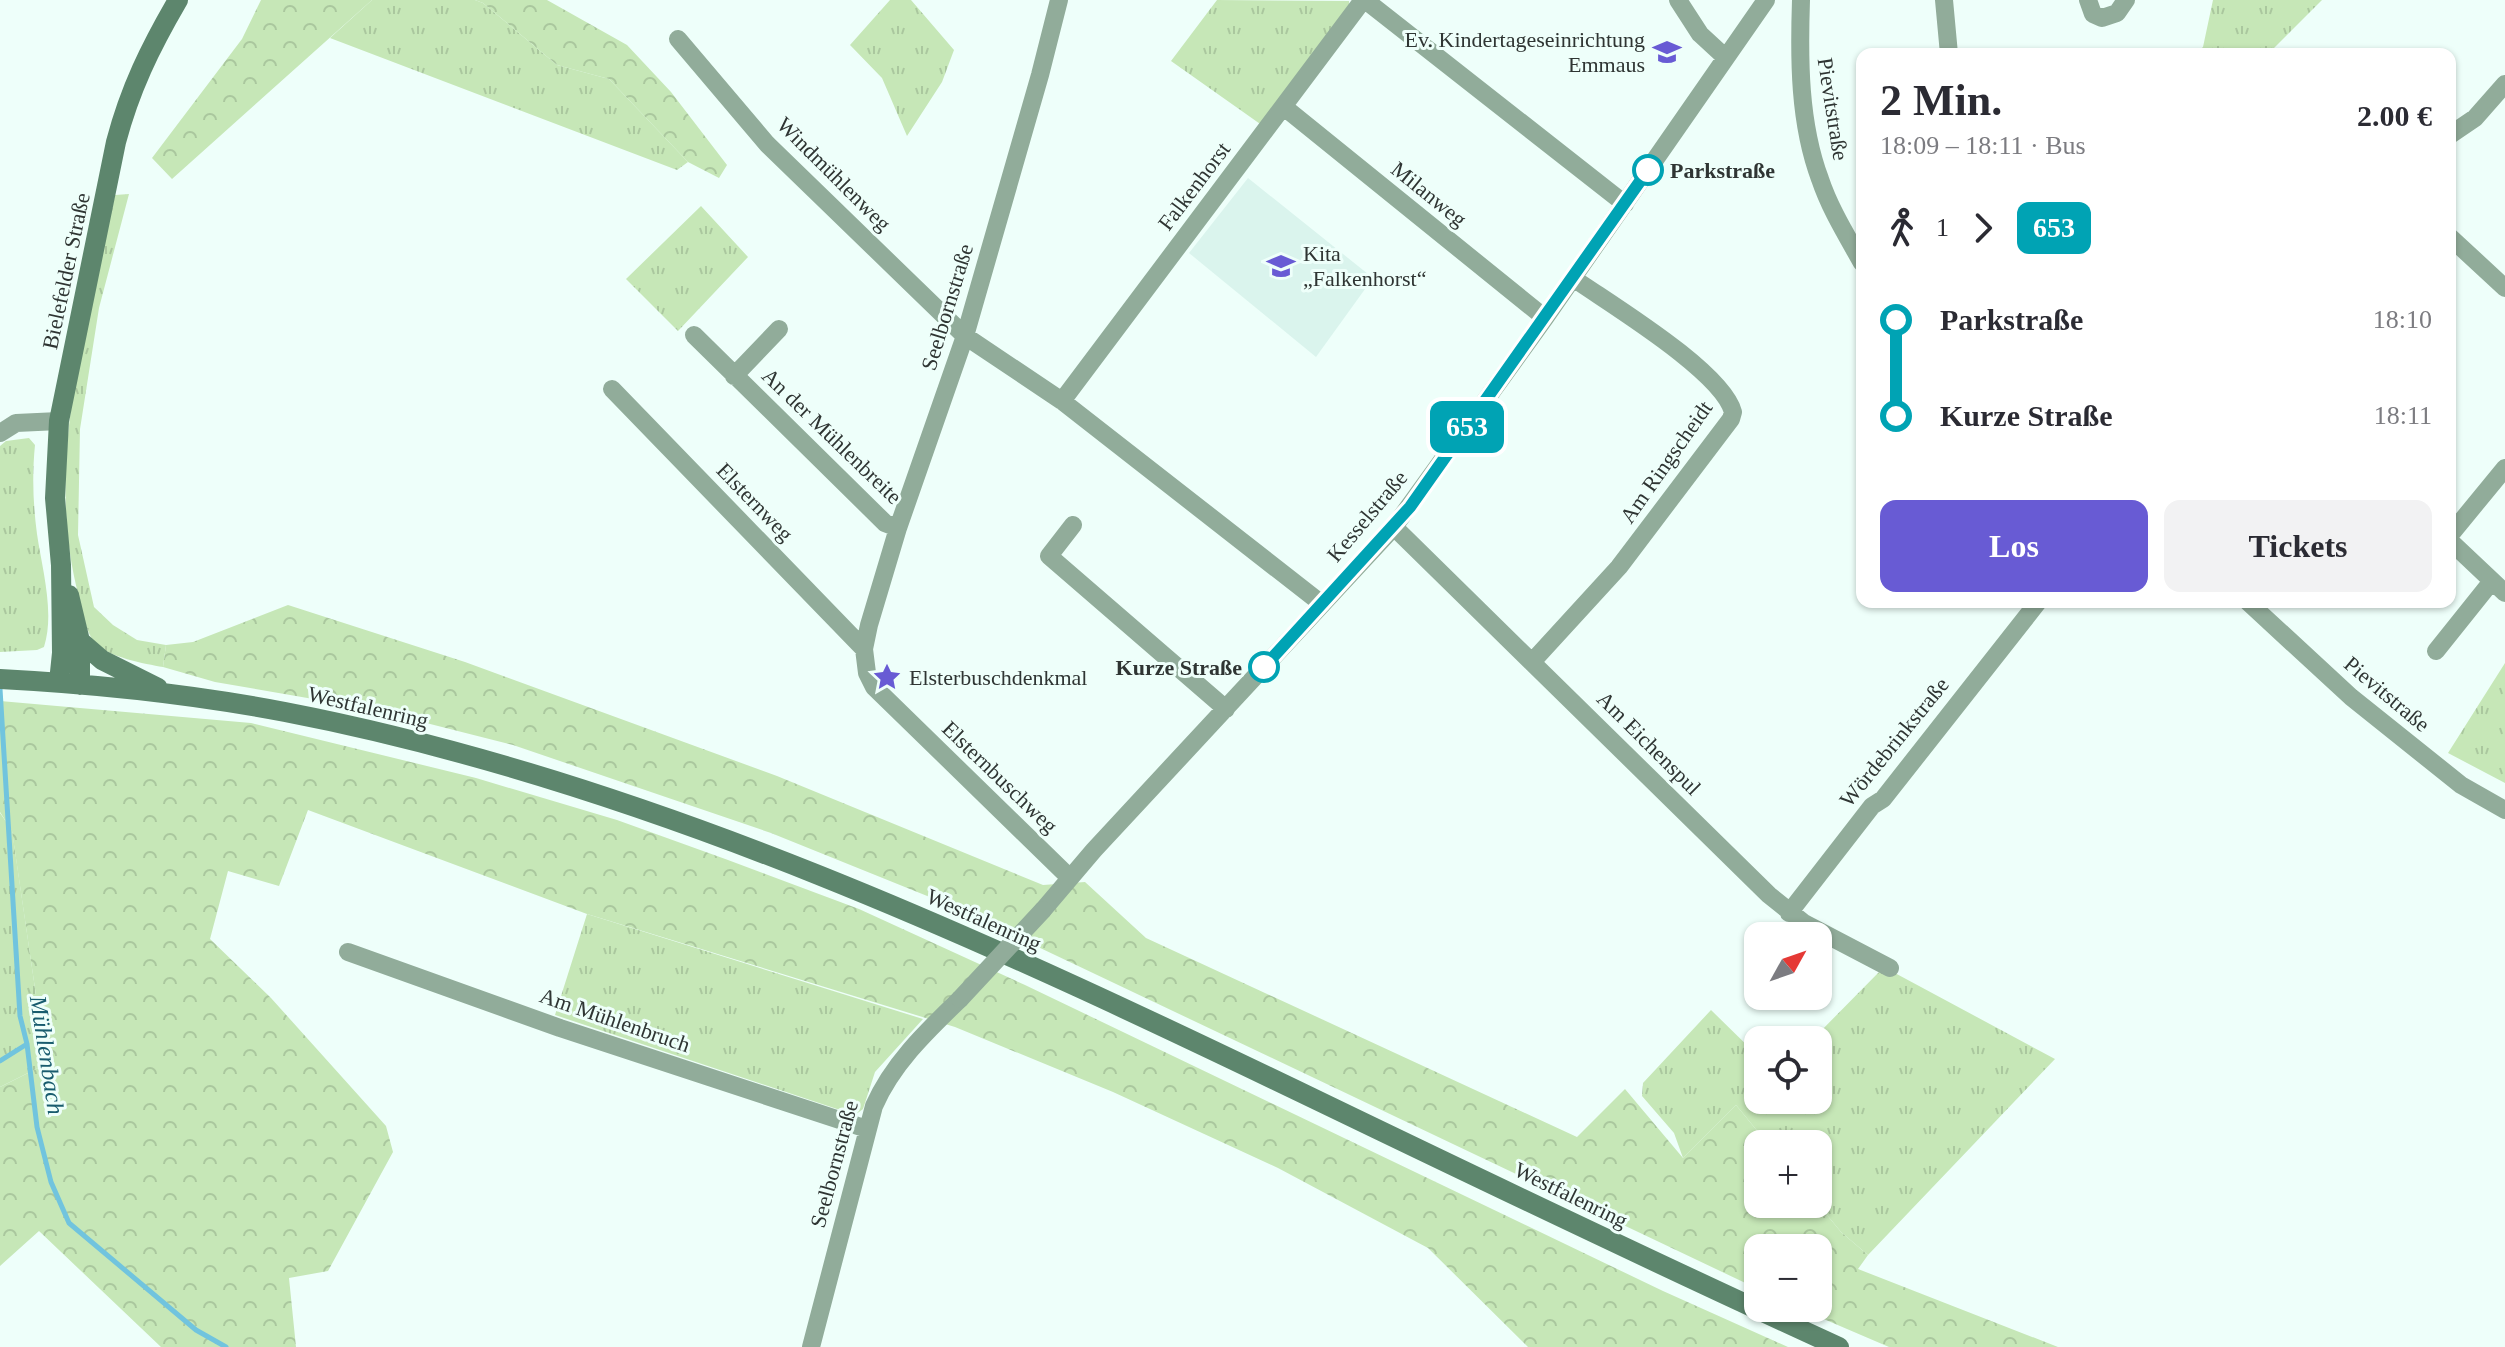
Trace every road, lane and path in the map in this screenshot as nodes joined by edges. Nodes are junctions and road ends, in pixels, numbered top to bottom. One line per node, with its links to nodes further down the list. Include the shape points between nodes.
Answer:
1 (178, 0): 28 (main road, Bielefelder Straße, via 127,98)
2 (1059, 0): 24 (street, Seelbornstraße)
3 (1364, 0): 14 (street, Falkenhorst); 16 (street)
4 (1678, 0): 12 (street, via 1700,34)
5 (1766, 0): 12 (street, Kesselstraße)
6 (1801, 0): 18 (street, Pievitstraße, via 1801,79 1813,152 1819,178)
7 (1944, 0): 11 (street)
8 (2088, 0): 9 (street, via 2093,14 2102,18 2117,13)
9 (2126, 0)
10 (678, 39): 24 (street, Windmühlenweg, via 767,144)
11 (1948, 48)
12 (1726, 58): 16 (street, Kesselstraße)
13 (2505, 84): 15 (street)
14 (1284, 107): 21 (street, Milanweg); 27 (street, Falkenhorst)
15 (2456, 131)
16 (1625, 204): 19 (street, Kesselstraße)
17 (2456, 243): 20 (street)
18 (1856, 252)
19 (1573, 278): 21 (street, Kesselstraße); 45 (street, Am Ringscheidt, via 1686,358 1727,397 1733,412 1619,567)
20 (2505, 288)
21 (1545, 318): 32 (street, Kesselstraße)
22 (779, 329): 25 (street, An der Mühlenbreite)
23 (694, 335): 25 (street, An der Mühlenbreite)
24 (965, 336): 27 (street); 33 (street, Seelbornstraße)
25 (734, 376): 33 (street, An der Mühlenbreite, via 885,523)
26 (612, 389): 43 (street, Elsternweg)
27 (1062, 401): 38 (street)
28 (59, 421): 29 (street, via 16,423); 36 (main road, Bielefelder Straße, via 55,498)
29 (0, 433)
30 (2505, 468): 34 (street)
31 (1073, 525): 50 (street, via 1049,556)
32 (1394, 527): 38 (street, Kesselstraße); 45 (street, Am Eichenspul)
33 (898, 528): 41 (street, Seelbornstraße)
34 (2456, 530)
35 (2456, 544): 37 (street)
36 (61, 565): 42 (main road, Bielefelder Straße); 47 (main road, Bielefelder Straße)
37 (2499, 587): 44 (street)
38 (1322, 604): 50 (street, Kesselstraße)
39 (2033, 608): 54 (street, Wördebrinkstraße)
40 (2255, 608): 51 (street, Pievitstraße, via 2351,697 2461,785)
41 (869, 625): 43 (street, Elsternbuschweg)
42 (80, 641): 48 (main road, Bielefelder Straße); 49 (main road, via 102,660)
43 (864, 649): 52 (street, Elsternbuschweg, via 874,687)
44 (2436, 651)
45 (1532, 662): 54 (street, Am Eichenspul)
46 (4, 679): 47 (main road)
47 (59, 682): 48 (main road, Westfalenring)
48 (80, 685): 49 (main road, Westfalenring)
49 (168, 693): 59 (main road, Westfalenring, via 342,724 518,770 845,885 1134,1012)
50 (1226, 709): 52 (street, Kesselstraße)
51 (2505, 810)
52 (1070, 878): 53 (street, Kesselstraße)
53 (1043, 910): 57 (street, Seelbornstraße, bridge, via 900,1061 883,1086)
54 (1789, 913): 56 (street, Am Eichenspul)
55 (348, 952): 57 (street, Am Mühlenbruch)
56 (1890, 968)
57 (867, 1129): 58 (street, Seelbornstraße)
58 (811, 1347)
59 (1839, 1347)

